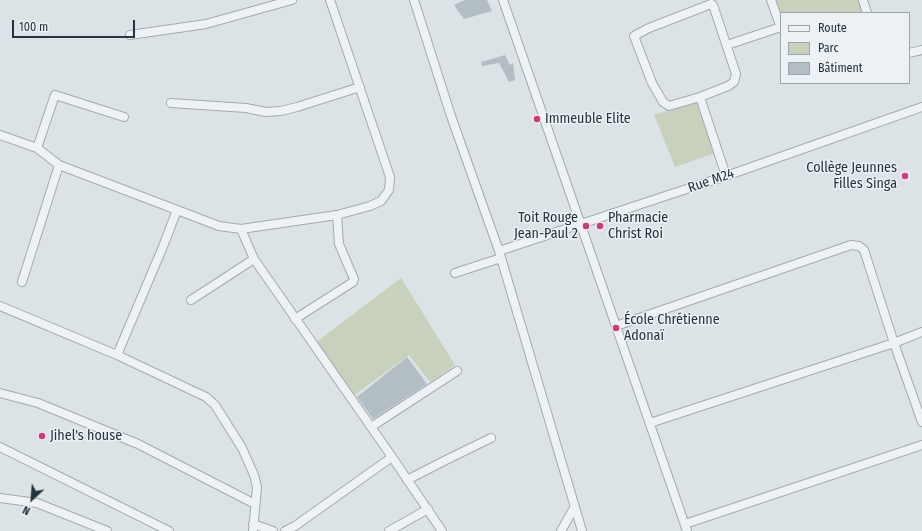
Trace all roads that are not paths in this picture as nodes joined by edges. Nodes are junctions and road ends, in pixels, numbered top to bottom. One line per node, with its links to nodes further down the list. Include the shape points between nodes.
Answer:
1 (292, 0): 10 (street, via 206,24)
2 (330, 0): 14 (street)
3 (414, 0): 27 (street, via 451,116)
4 (503, 0): 25 (street)
5 (771, 0): 8 (street)
6 (863, 0): 7 (street)
7 (867, 12)
8 (780, 24)
9 (780, 27): 11 (street)
10 (130, 35)
11 (727, 45): 15 (street, via 736,74 734,82); 15 (street, via 712,4 634,36 652,83 663,102 669,106)
12 (922, 50): 13 (street)
13 (910, 54)
14 (360, 87): 16 (street, via 281,111 266,112 246,108); 24 (street, via 390,177 389,190 382,201)
15 (700, 97): 22 (street)
16 (171, 103)
17 (922, 107): 22 (street, Rue M24)
18 (124, 117): 20 (street, via 55,95)
19 (0, 135): 20 (street)
20 (37, 148): 21 (street)
21 (59, 165): 23 (street); 30 (street)
22 (726, 176): 25 (street, Rue M24)
23 (177, 210): 26 (street, via 219,226); 37 (street)
24 (337, 215): 26 (street); 33 (street, via 339,244 353,282)
25 (581, 224): 27 (street, Rue M24); 34 (street)
26 (241, 229): 28 (street)
27 (500, 254): 29 (street, Rue M24); 50 (street)
28 (254, 259): 31 (street); 33 (street)
29 (455, 273)
30 (22, 282)
31 (191, 300)
32 (0, 306): 37 (street)
33 (295, 319): 42 (street)
34 (616, 326): 36 (street, via 851,246 859,246 864,250); 40 (street)
35 (922, 332): 36 (street)
36 (894, 343): 40 (street); 41 (street)
37 (117, 355): 49 (street, via 206,397 215,405 242,448 254,475 257,487)
38 (457, 371): 42 (street)
39 (0, 393): 49 (street, via 38,403 138,444)
40 (650, 422): 53 (street)
41 (922, 422)
42 (371, 427): 46 (street)
43 (491, 438): 47 (street)
44 (922, 444): 53 (street)
45 (0, 447): 55 (street)
46 (392, 457): 47 (street); 57 (street)
47 (407, 480): 51 (street)
48 (0, 498): 54 (street, via 37,503)
49 (255, 504): 52 (street)
50 (574, 508): 60 (street); 61 (street)
51 (428, 509): 58 (street); 59 (street)
52 (253, 528): 56 (street)
53 (686, 528)
54 (107, 531)
55 (169, 531)
56 (273, 531)
57 (285, 531)
58 (389, 531)
59 (442, 531)
60 (561, 531)
61 (582, 531)

